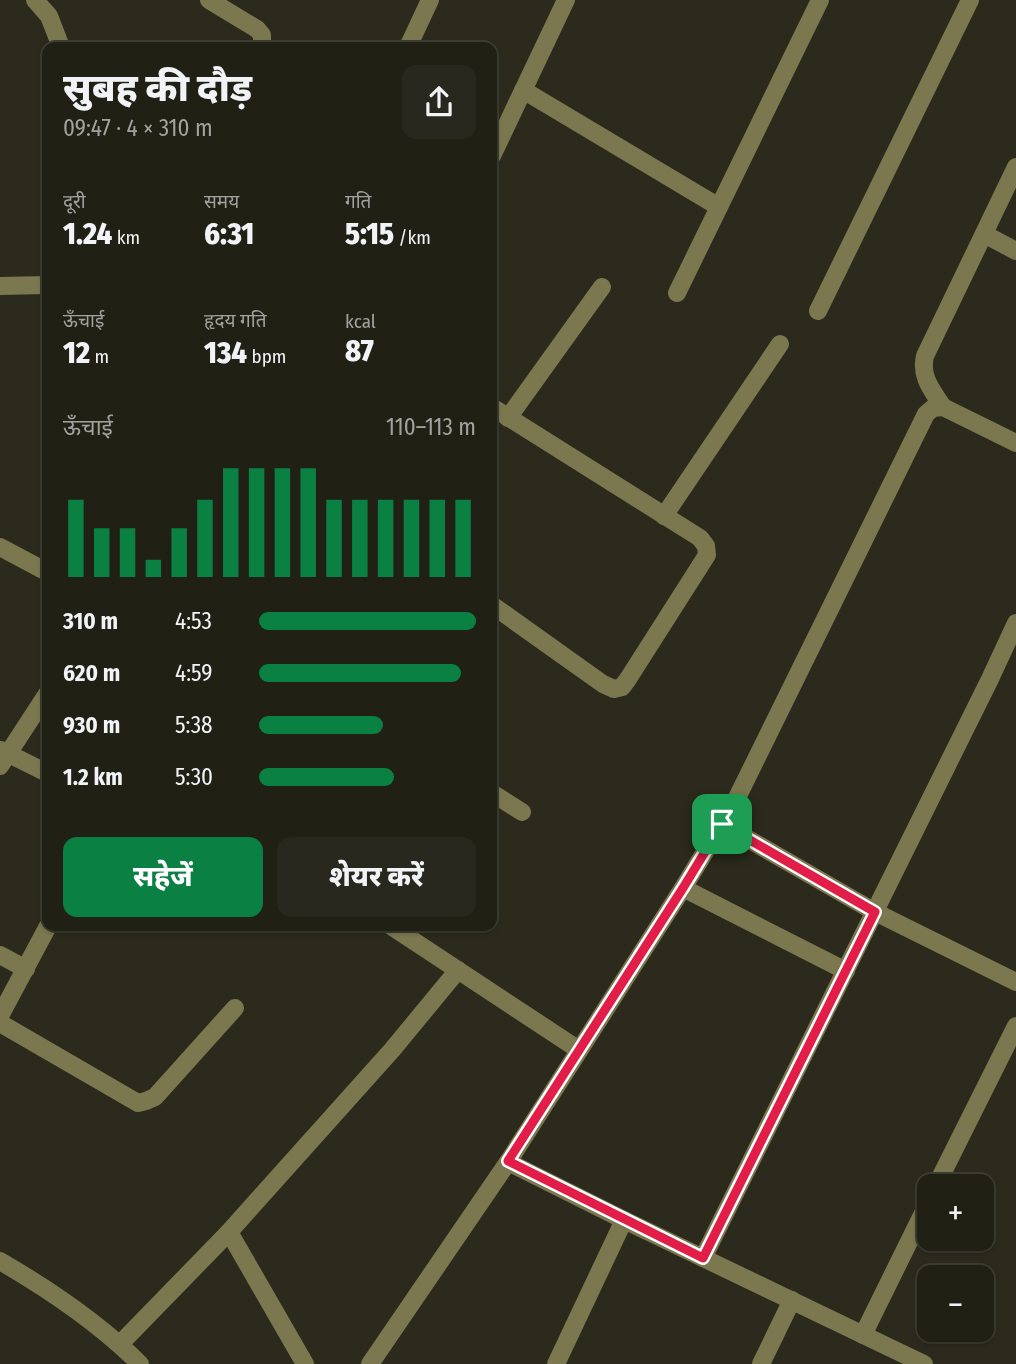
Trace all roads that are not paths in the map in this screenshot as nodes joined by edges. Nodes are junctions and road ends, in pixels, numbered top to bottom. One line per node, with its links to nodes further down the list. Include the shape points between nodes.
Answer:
1 (35, 0): 7 (street, via 49,16)
2 (209, 0): 8 (street, via 257,29)
3 (430, 0): 9 (street)
4 (566, 0): 10 (street)
5 (820, 0): 13 (street)
6 (970, 0): 20 (street)
7 (59, 42)
8 (262, 42)
9 (410, 42)
10 (523, 90): 11 (street); 13 (street)
11 (497, 145)
12 (1016, 167): 14 (street)
13 (719, 207): 19 (street)
14 (984, 234): 15 (street); 22 (street, via 922,367)
15 (1016, 251)
16 (42, 285): 17 (street)
17 (0, 286)
18 (602, 287): 24 (street)
19 (677, 293)
20 (818, 311)
21 (780, 344): 26 (street)
22 (943, 407): 25 (street); 36 (street, via 926,414)
23 (497, 410): 24 (street)
24 (508, 418): 26 (street)
25 (1016, 443)
26 (664, 516): 29 (street, via 700,538 707,555 622,687 603,684)
27 (0, 547): 28 (street)
28 (42, 569)
29 (497, 609)
30 (1016, 623): 38 (street)
31 (42, 701): 32 (street)
32 (3, 756): 33 (street)
33 (42, 772)
34 (497, 796): 35 (street)
35 (522, 812)
36 (722, 824): 37 (street); 38 (street)
37 (683, 888): 44 (street); 50 (street)
38 (875, 912): 44 (street); 45 (street)
39 (45, 931): 42 (street)
40 (399, 931): 43 (street)
41 (0, 955): 42 (street)
42 (26, 969): 47 (street)
43 (458, 970): 50 (street); 55 (street)
44 (846, 971): 56 (street)
45 (1016, 982)
46 (235, 1008): 48 (street, via 155,1097 138,1102)
47 (0, 1016)
48 (0, 1023)
49 (1016, 1026): 52 (street)
50 (579, 1050): 51 (street)
51 (508, 1161): 53 (street); 63 (street)
52 (942, 1174)
53 (624, 1220): 56 (street); 64 (street)
54 (917, 1225): 59 (street)
55 (229, 1232): 60 (street); 62 (street)
56 (703, 1258): 58 (street)
57 (0, 1261): 60 (street)
58 (792, 1300): 59 (street); 65 (street)
59 (863, 1335): 66 (street)
60 (120, 1344): 61 (street)
61 (140, 1364)
62 (305, 1364)
63 (370, 1364)
64 (556, 1364)
65 (761, 1364)
66 (924, 1364)

